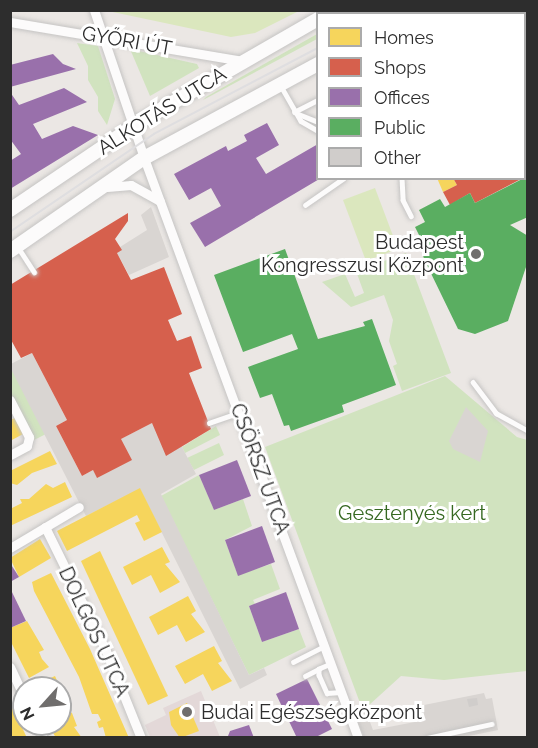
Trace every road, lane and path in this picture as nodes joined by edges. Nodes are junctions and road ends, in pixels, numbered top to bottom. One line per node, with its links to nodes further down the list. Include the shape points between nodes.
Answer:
1 (94, 10): 4 (street, CSÖRSZ UTCA)
2 (316, 20): 5 (main road, ALKOTÁS UTCA)
3 (10, 22): 4 (street, GYŐRI ÚT)
4 (104, 37): 5 (street, GYŐRI ÚT); 11 (street, CSÖRSZ UTCA)
5 (243, 61): 11 (main road, ALKOTÁS UTCA)
6 (316, 65): 7 (main road, ALKOTÁS UTCA)
7 (279, 84): 9 (lane); 13 (main road, ALKOTÁS UTCA)
8 (316, 101): 9 (lane)
9 (294, 112): 10 (lane); 12 (lane)
10 (316, 121)
11 (134, 126): 13 (street, CSÖRSZ UTCA); 19 (main road, ALKOTÁS UTCA)
12 (316, 129)
13 (144, 158): 16 (main road, ALKOTÁS UTCA); 17 (street, CSÖRSZ UTCA)
14 (341, 180): 18 (lane)
15 (402, 180): 20 (lane, via 403,200)
16 (99, 188): 17 (street, via 131,185); 21 (main road, ALKOTÁS UTCA)
17 (160, 201): 25 (street, CSÖRSZ UTCA)
18 (305, 205)
19 (10, 210)
20 (411, 216)
21 (13, 246): 22 (lane)
22 (34, 272)
23 (473, 382): 27 (lane, via 496,413)
24 (10, 400): 28 (street, via 29,443)
25 (240, 412): 26 (lane); 32 (street, CSÖRSZ UTCA)
26 (209, 423)
27 (526, 431)
28 (10, 455)
29 (80, 507): 30 (street)
30 (45, 527): 31 (street); 39 (street, DOLGOS UTCA, via 106,651)
31 (10, 548)
32 (324, 646): 33 (lane); 34 (street, CSÖRSZ UTCA)
33 (293, 662)
34 (331, 664): 35 (lane); 37 (street, CSÖRSZ UTCA)
35 (319, 669): 36 (lane); 37 (lane, via 327,693)
36 (305, 676)
37 (341, 692): 40 (street, CSÖRSZ UTCA)
38 (491, 724): 41 (lane)
39 (141, 738)
40 (358, 738)
41 (427, 738)

